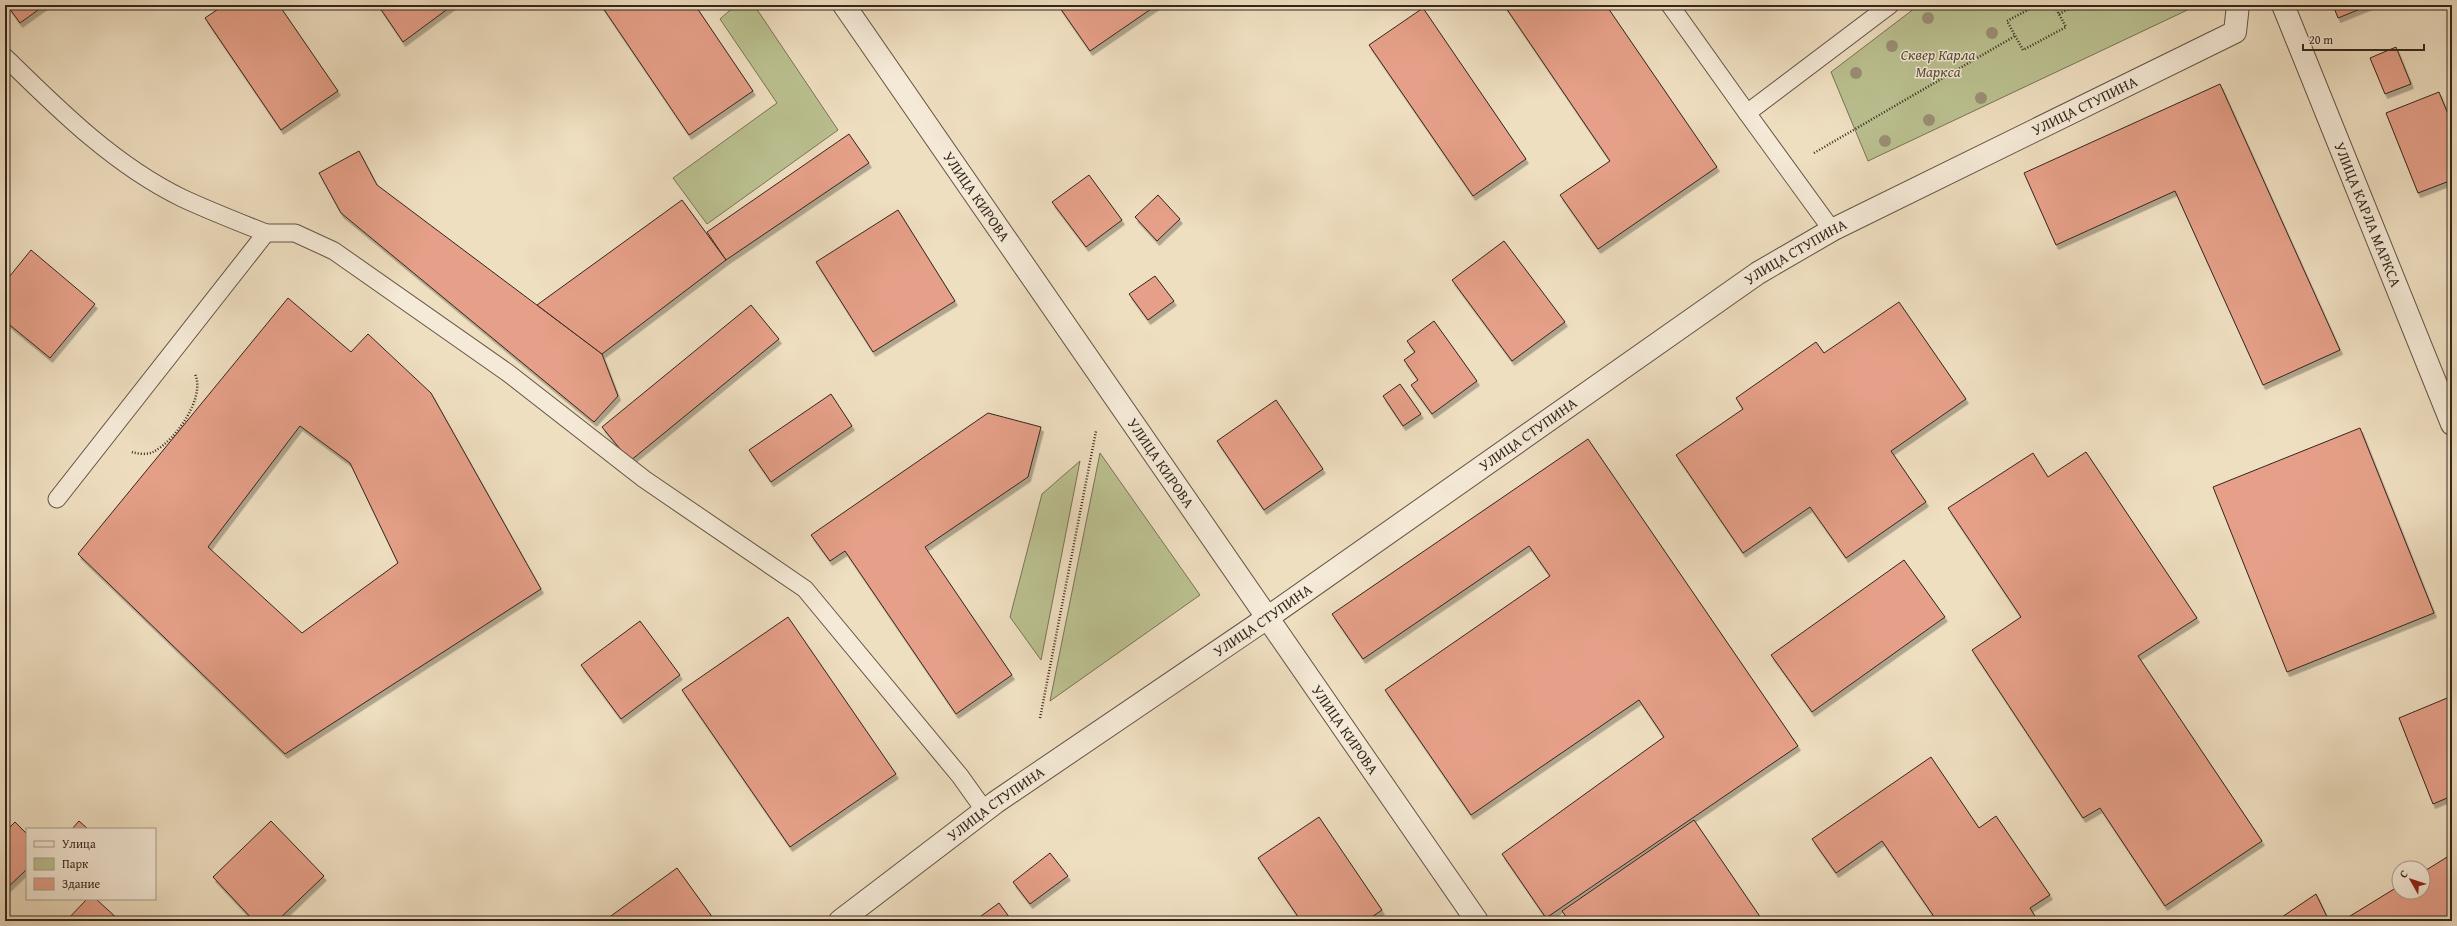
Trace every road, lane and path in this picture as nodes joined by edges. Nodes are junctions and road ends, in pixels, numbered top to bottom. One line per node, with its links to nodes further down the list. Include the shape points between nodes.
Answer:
1 (844, 5): 21 (street, УЛИЦА КИРОВА)
2 (1670, 5): 12 (lane)
3 (1890, 5): 12 (lane)
4 (2037, 5): 10 (path, via 2007,21)
5 (2054, 5): 9 (path)
6 (2076, 5): 9 (path)
7 (2238, 5): 14 (street, УЛИЦА СТУПИНА, via 2235,32)
8 (2283, 5): 17 (street, УЛИЦА КАРЛА МАРКСА)
9 (2059, 14): 10 (path, via 2066,27 2022,50)
10 (2015, 36): 13 (path)
11 (5, 57): 15 (lane, via 68,119 130,167 181,198)
12 (1747, 113): 13 (lane)
13 (1788, 169): 14 (lane)
14 (1832, 230): 21 (street, УЛИЦА СТУПИНА, via 1758,273)
15 (266, 234): 16 (lane); 23 (lane, via 295,233 334,251 508,373 644,479 805,589 960,776)
16 (181, 342): 19 (lane); 19 (path, via 197,379 196,398 179,430 153,452 140,454)
17 (2452, 424)
18 (1096, 431): 22 (path)
19 (104, 440): 20 (lane)
20 (57, 499)
21 (1267, 618): 23 (street, УЛИЦА СТУПИНА); 25 (street, УЛИЦА КИРОВА)
22 (1040, 718)
23 (985, 811): 24 (street, УЛИЦА СТУПИНА)
24 (840, 921)
25 (1478, 921)

